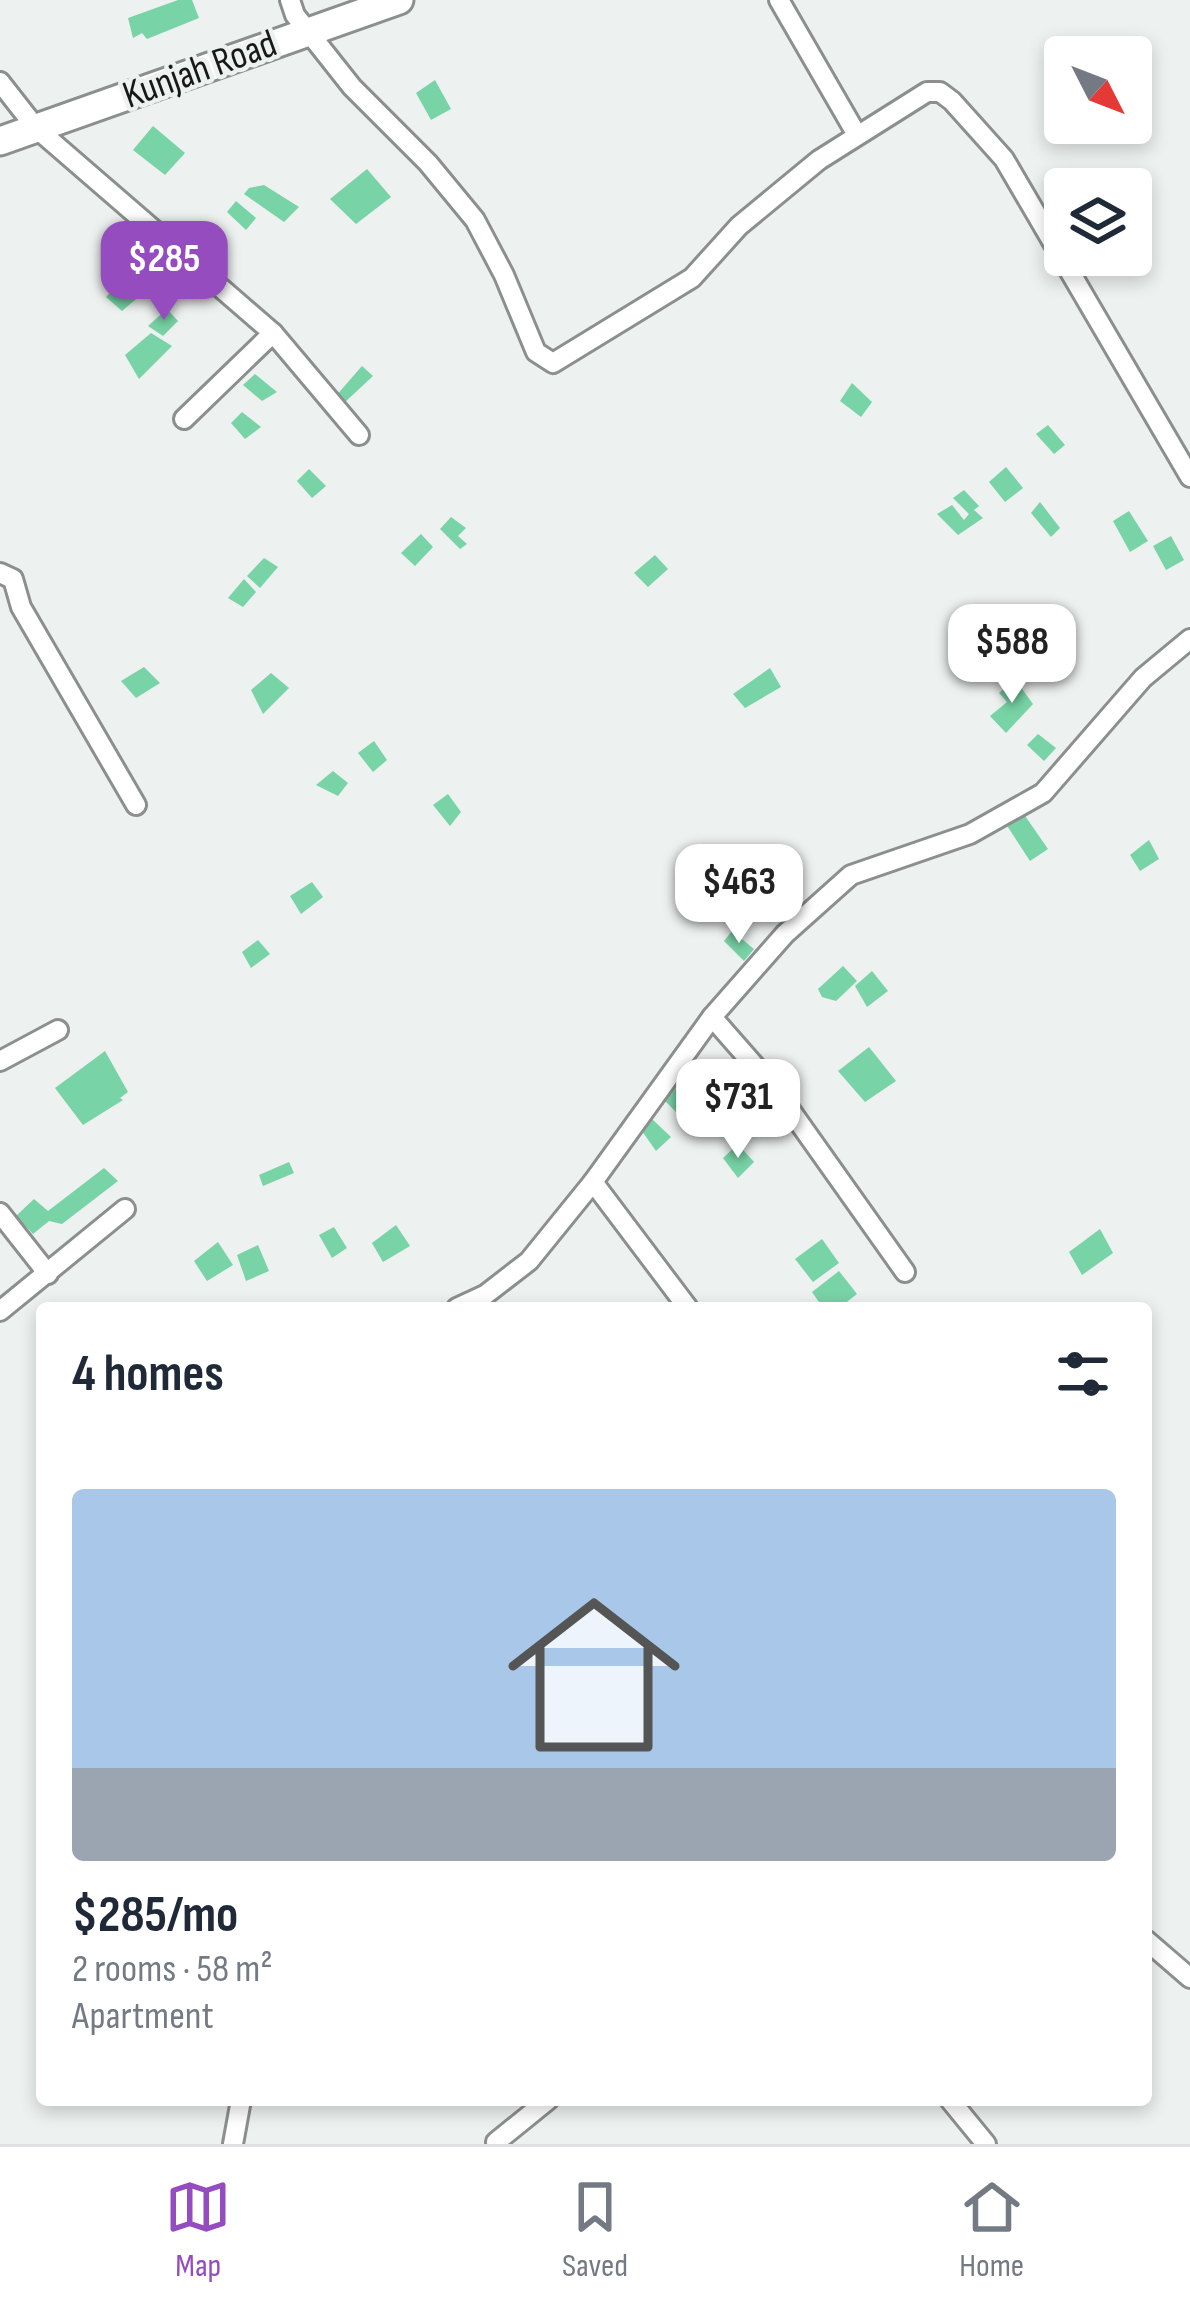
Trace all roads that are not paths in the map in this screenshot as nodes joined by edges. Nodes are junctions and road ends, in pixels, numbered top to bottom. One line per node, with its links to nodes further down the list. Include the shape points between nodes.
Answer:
1 (290, 0): 4 (street)
2 (399, 0): 4 (street, Kunjah Road)
3 (779, 0): 7 (street)
4 (308, 32): 6 (street, Kunjah Road); 7 (street, via 475,220 536,352 554,363 692,278 739,226)
5 (0, 82): 6 (street)
6 (37, 128): 8 (street, Kunjah Road); 9 (street)
7 (857, 135): 12 (street, via 927,92 952,101 1004,159)
8 (0, 141)
9 (273, 333): 10 (street); 11 (street)
10 (184, 419)
11 (359, 435)
12 (1190, 477)
13 (0, 573): 15 (street, via 13,579 21,607)
14 (1190, 639): 16 (street, via 1143,678 1042,793 970,834 851,875)
15 (136, 805)
16 (712, 1017): 19 (street); 22 (street, via 776,1090)
17 (58, 1030): 18 (street)
18 (0, 1060)
19 (593, 1182): 24 (street); 25 (street)
20 (125, 1209): 23 (street)
21 (0, 1213): 23 (street)
22 (904, 1272)
23 (48, 1274): 26 (street)
24 (489, 1301)
25 (683, 1302)
26 (0, 1311)
27 (1152, 1945): 28 (street)
28 (1190, 1978)
29 (240, 2106): 33 (street)
30 (541, 2106): 32 (street)
31 (955, 2106): 34 (street)
32 (496, 2142)
33 (233, 2144)
34 (986, 2144)

